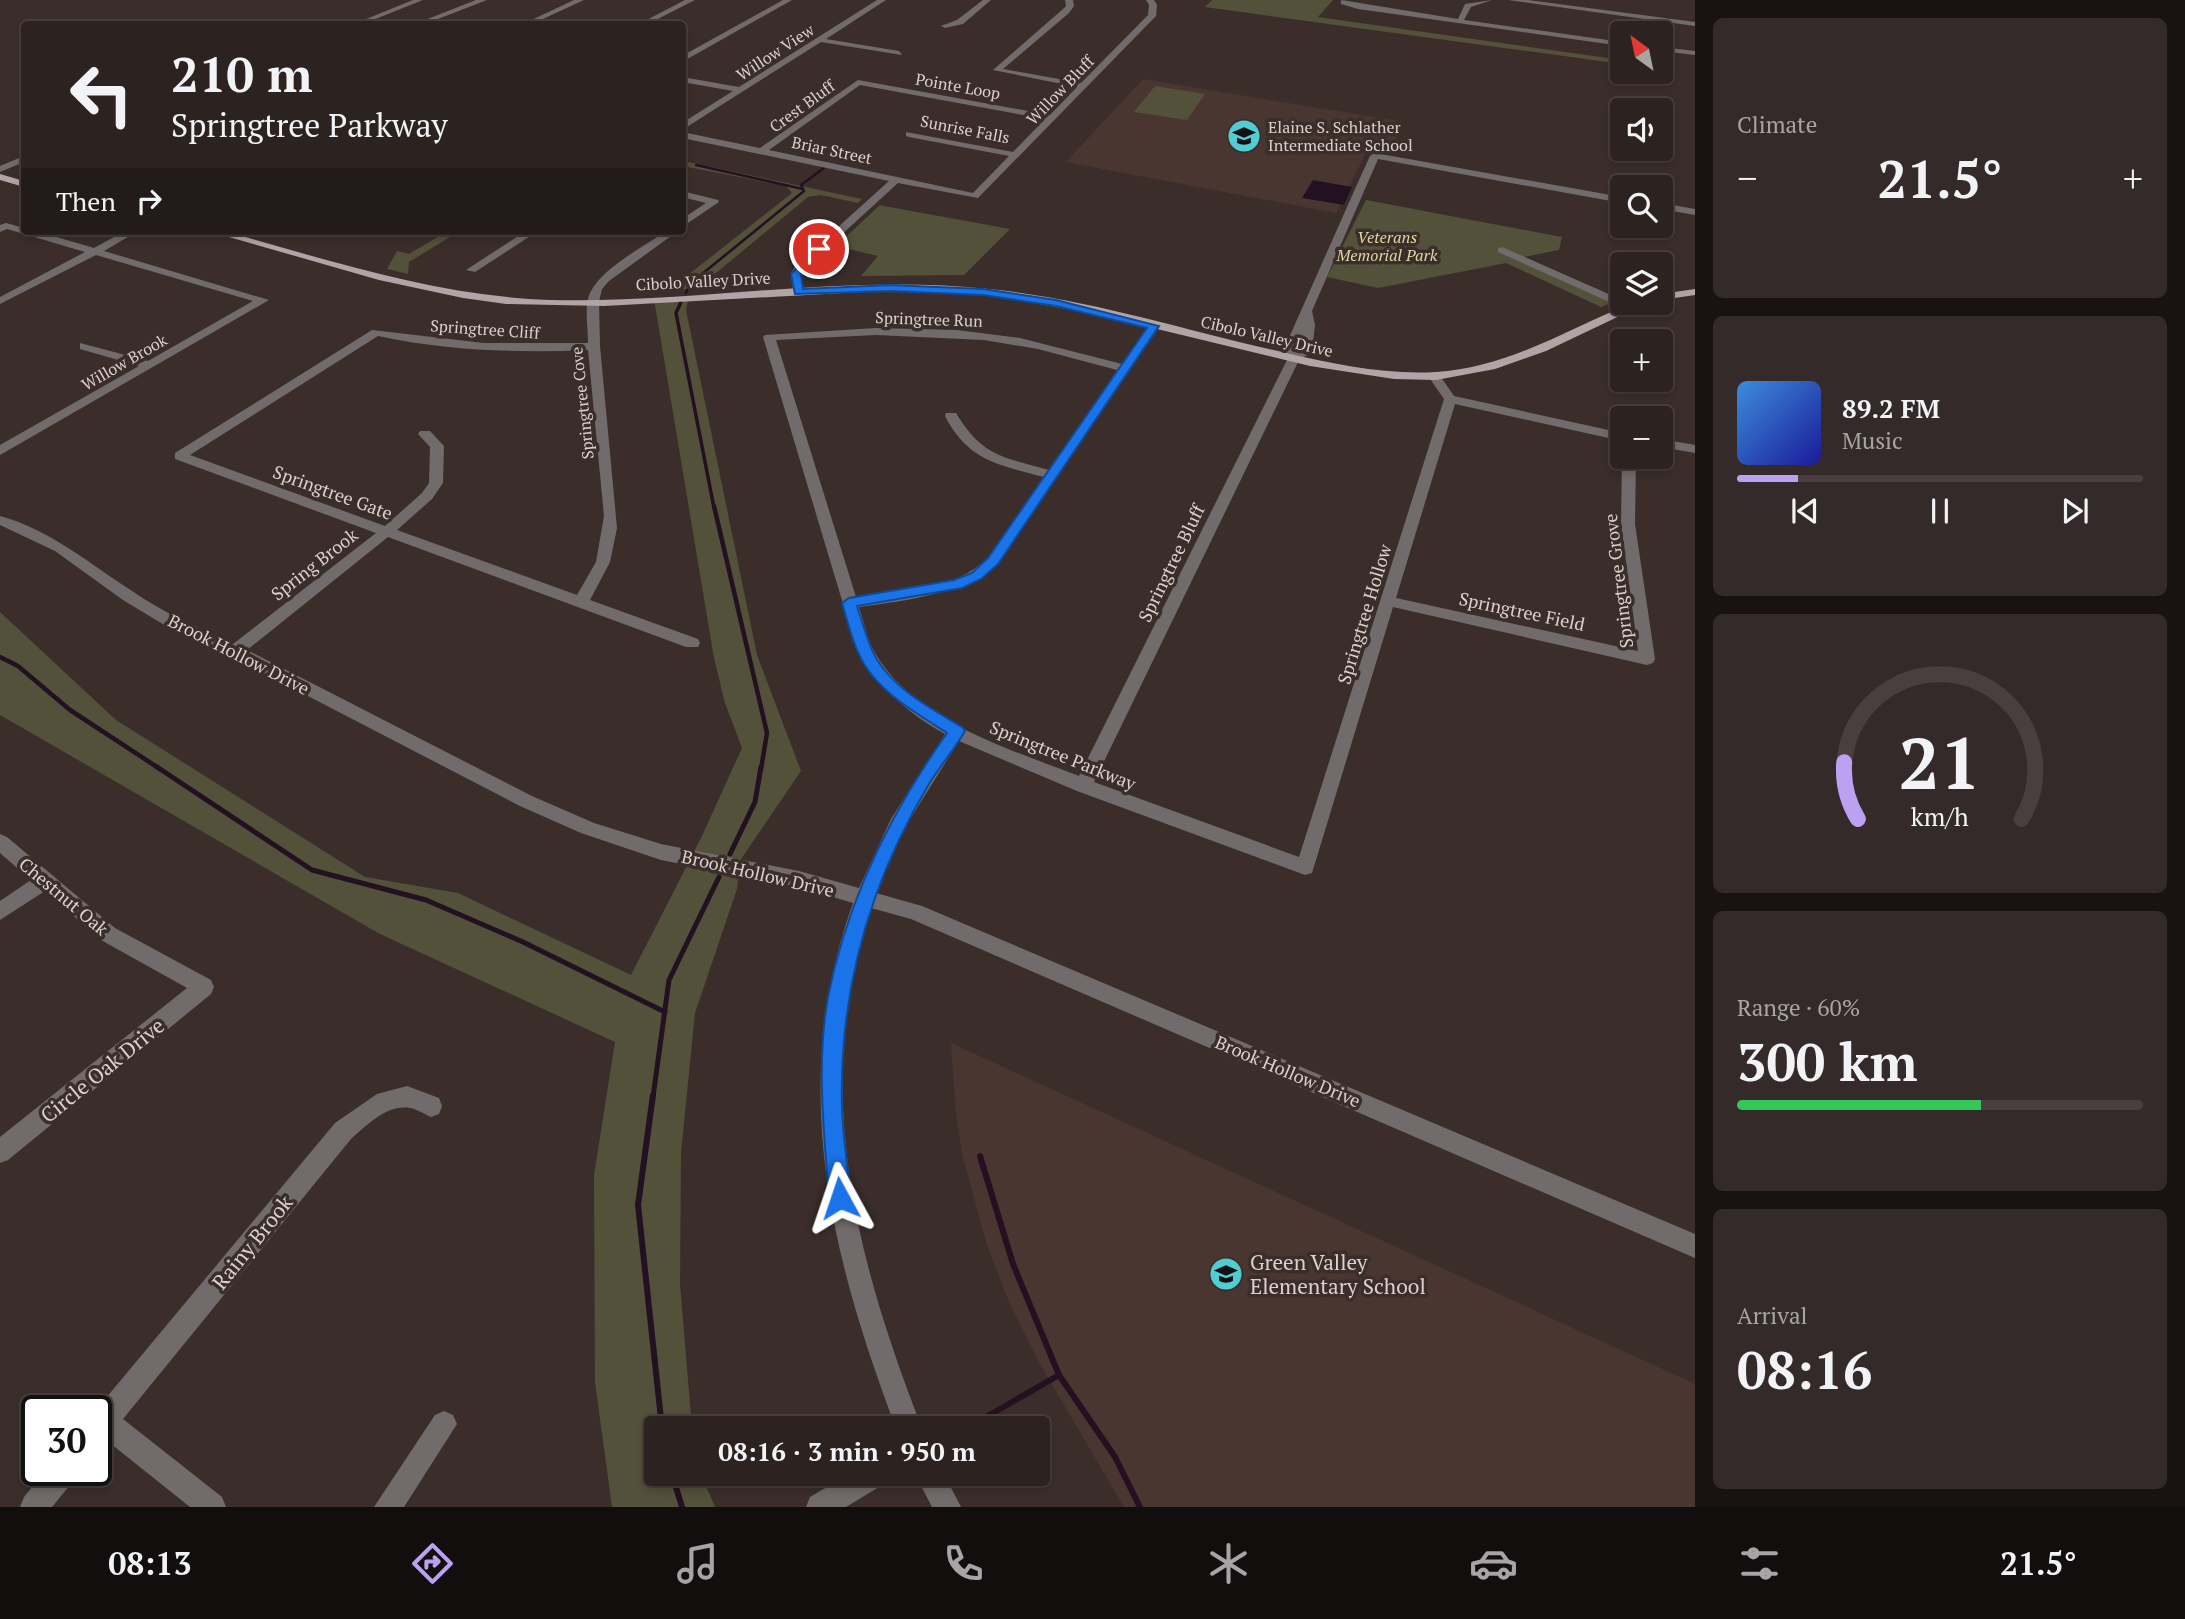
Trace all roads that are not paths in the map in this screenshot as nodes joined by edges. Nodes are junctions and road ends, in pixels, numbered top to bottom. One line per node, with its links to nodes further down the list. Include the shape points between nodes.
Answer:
1 (419, 0): 13 (street)
2 (483, 0): 14 (street)
3 (580, 0): 15 (street)
4 (691, 0): 16 (street)
5 (788, 0): 25 (street)
6 (882, 0): 20 (street, Willow View)
7 (987, 0): 19 (street, via 960,22)
8 (1069, 0): 28 (street, via 1066,11 997,70)
9 (1150, 0): 28 (street, Willow Bluff, via 1152,16)
10 (1488, 0): 17 (street, via 1468,6)
11 (1512, 0): 18 (street)
12 (1344, 2): 17 (street)
13 (366, 21)
14 (429, 21)
15 (534, 21)
16 (649, 21)
17 (1460, 21): 21 (street, via 1569,41)
18 (1695, 24)
19 (946, 26)
20 (820, 40): 23 (street); 29 (street, Willow View)
21 (1610, 43)
22 (1673, 50): 24 (street)
23 (899, 53)
24 (1693, 53)
25 (686, 58)
26 (686, 80): 29 (street)
27 (858, 82): 30 (street, Pointe Loop); 34 (street, Crest Bluff)
28 (1084, 86): 30 (street, Willow Bluff)
29 (741, 90): 31 (street, Willow View)
30 (1052, 118): 35 (street, Willow Bluff)
31 (686, 124)
32 (909, 134): 35 (street, Sunrise Falls)
33 (686, 136): 34 (street, Briar Street)
34 (762, 151): 39 (street, Briar Street)
35 (1016, 155): 42 (street, Willow Bluff)
36 (21, 160): 37 (street)
37 (0, 169)
38 (0, 177): 40 (main road)
39 (896, 180): 42 (street, Briar Street); 57 (street, via 800,267 796,274)
40 (21, 183)
41 (686, 195): 46 (street, via 714,202)
42 (975, 195)
43 (1610, 198): 69 (street, Springtree Bluff, via 1375,156 1318,279 1307,313 1306,352)
44 (1673, 208): 45 (street)
45 (1695, 212)
46 (686, 221)
47 (3, 227): 48 (street)
48 (21, 230)
49 (40, 235): 54 (street)
50 (125, 235): 54 (street)
51 (228, 235): 62 (main road, Cibolo Valley Drive, via 446,293 519,301)
52 (527, 235): 56 (street)
53 (667, 235): 62 (street, via 606,279)
54 (94, 250): 61 (street); 70 (street, Willow Brook, via 263,299)
55 (1502, 250): 59 (street)
56 (471, 270)
57 (799, 292): 62 (main road, Cibolo Valley Drive); 64 (main road, Cibolo Valley Drive, via 890,288 983,292)
58 (1695, 292): 60 (main road)
59 (1610, 295)
60 (1673, 295)
61 (0, 301)
62 (593, 302): 68 (street, Springtree Cove)
63 (1613, 315): 72 (main road, Cibolo Valley Drive, via 1497,367)
64 (1154, 326): 69 (main road, Cibolo Valley Drive); 71 (street)
65 (376, 332): 68 (street, Springtree Cliff, via 480,346); 85 (street, Springtree Gate, via 180,456)
66 (769, 337): 71 (street, Springtree Run, via 956,333); 88 (street, Springtree Parkway)
67 (84, 345): 70 (street)
68 (594, 346): 87 (street, Springtree Cove, via 611,537 599,575)
69 (1294, 358): 72 (main road, Cibolo Valley Drive, via 1370,373); 93 (street, Springtree Bluff)
70 (149, 365): 78 (street, Willow Brook)
71 (1126, 369): 83 (street)
72 (1434, 376): 73 (street)
73 (1450, 399): 76 (street); 86 (street, Springtree Hollow)
74 (951, 416): 83 (street, via 973,448)
75 (425, 434): 85 (street, Spring Brook, via 437,446 436,482)
76 (1610, 434)
77 (0, 438): 78 (street)
78 (14, 443): 81 (street, Willow Brook)
79 (1673, 445): 80 (street)
80 (1695, 449)
81 (0, 451)
82 (1629, 469): 91 (street, Springtree Grove, via 1628,524)
83 (1052, 475): 88 (street, via 1007,544 976,576 940,589)
84 (0, 520): 90 (street, Brook Hollow Drive, via 60,548 177,625)
85 (386, 532): 87 (street, Springtree Gate); 90 (street, Spring Brook)
86 (1388, 601): 91 (street, Springtree Field); 95 (street, Springtree Hollow)
87 (580, 603): 89 (street, Springtree Gate)
88 (849, 603): 92 (street, Springtree Parkway, via 871,663 912,704)
89 (692, 643)
90 (235, 651): 97 (street, Brook Hollow Drive, via 526,801 588,828 661,852 799,879)
91 (1647, 659)
92 (957, 731): 93 (street, Springtree Parkway); 97 (street, via 922,781)
93 (1083, 786): 95 (street, Springtree Parkway)
94 (0, 842): 96 (street, Chestnut Oak)
95 (1305, 867)
96 (47, 880): 98 (street); 99 (street, Chestnut Oak, via 108,934)
97 (865, 898): 102 (street, Brook Hollow Drive, via 964,931); 104 (street, via 838,999 832,1110 840,1198 856,1276)
98 (0, 912)
99 (204, 987): 101 (street, Circle Oak Drive)
100 (431, 1106): 103 (street, Rainy Brook, via 407,1096 390,1098 372,1106 343,1131)
101 (0, 1152)
102 (1695, 1246)
103 (112, 1411)
104 (904, 1416)
105 (444, 1424): 112 (street)
106 (112, 1435): 111 (street)
107 (51, 1486): 110 (street)
108 (854, 1486): 113 (street)
109 (936, 1486): 114 (street)
110 (34, 1507)
111 (212, 1507)
112 (388, 1507)
113 (820, 1507)
114 (947, 1507)

